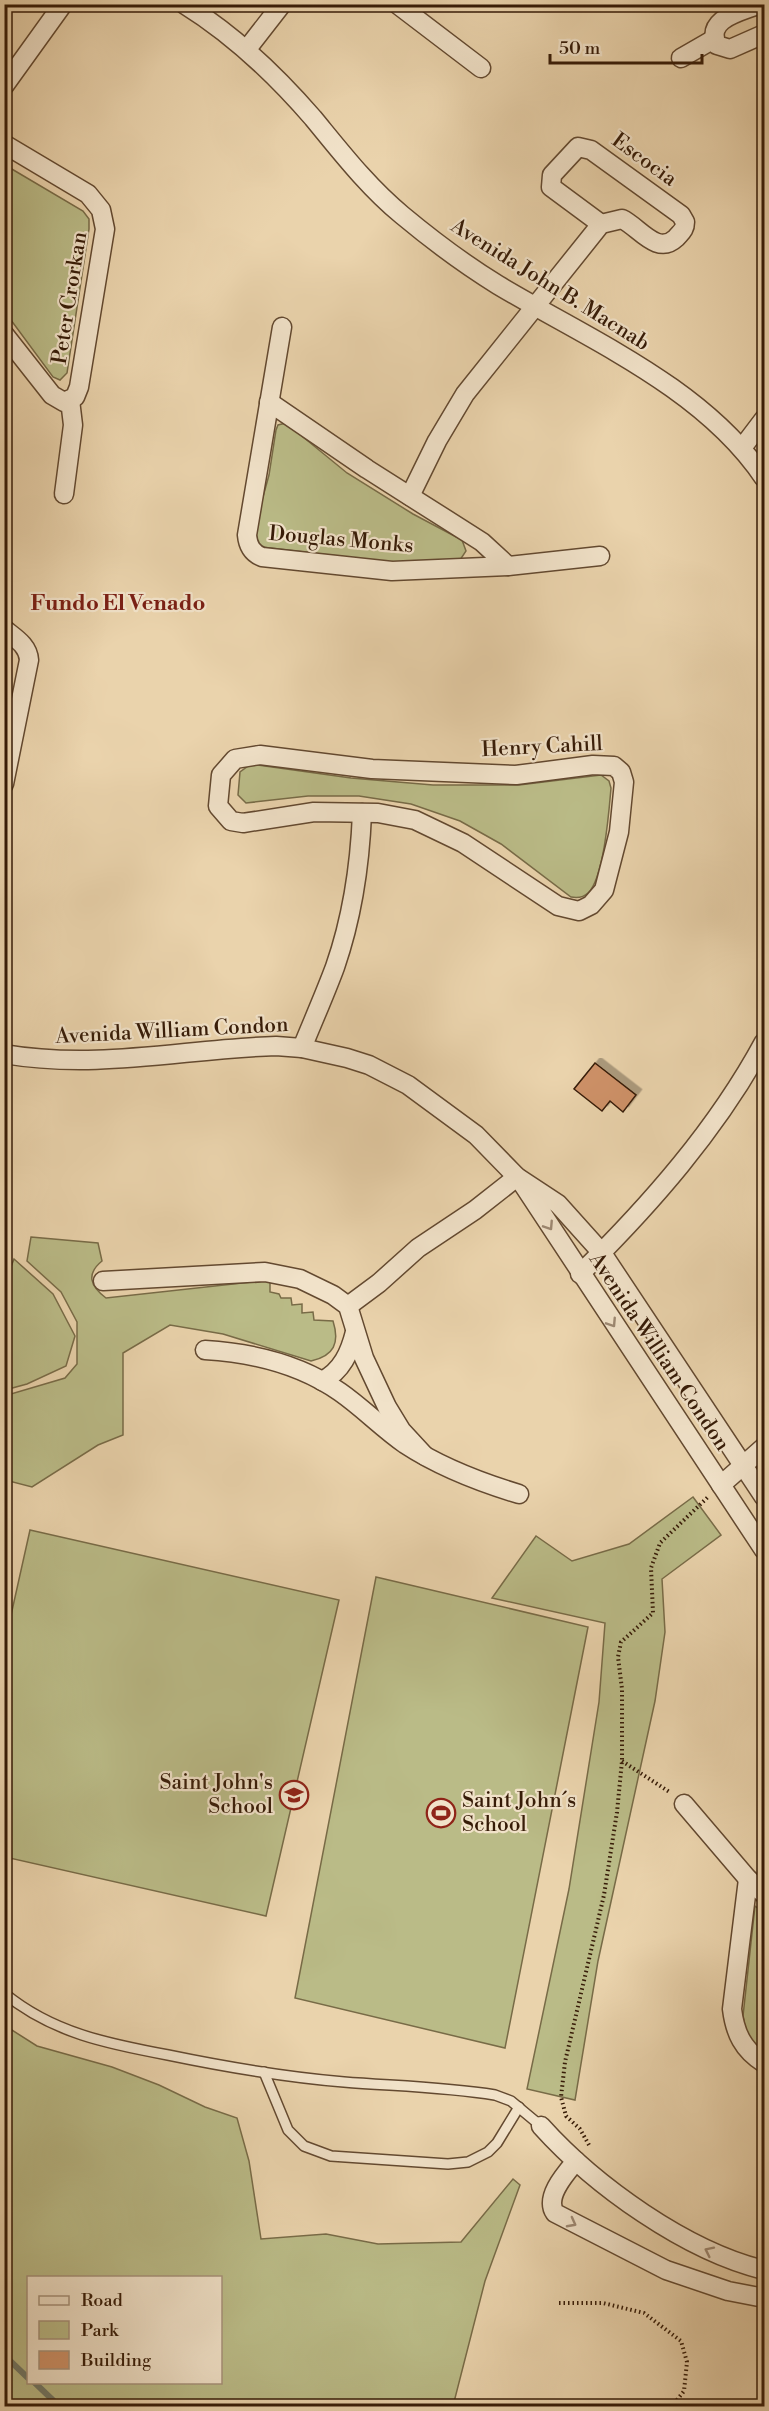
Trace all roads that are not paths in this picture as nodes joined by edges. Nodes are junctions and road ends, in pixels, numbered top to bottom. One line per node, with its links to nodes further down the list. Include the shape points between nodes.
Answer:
1 (63, 4): 11 (street)
2 (184, 4): 8 (street, Avenida John B. Macnab)
3 (282, 4): 8 (street)
4 (397, 4): 10 (street)
5 (760, 4): 7 (street, via 718,23)
6 (765, 34): 7 (street, via 730,49 717,45)
7 (714, 39): 9 (street)
8 (246, 49): 14 (street, Avenida John B. Macnab, via 399,213 461,261)
9 (681, 58)
10 (481, 68)
11 (4, 86)
12 (4, 144): 17 (street, Peter Crorkan, via 88,194 96,201 104,220 78,393)
13 (601, 224): 13 (street, Escocia, via 551,187 552,175 578,147 591,150 686,222 684,230 663,244 622,219); 14 (street)
14 (536, 306): 20 (street, Avenida John B. Macnab, via 636,365 701,410); 23 (street, via 459,403)
15 (282, 327): 18 (street, Douglas Monks)
16 (4, 334): 17 (street, Peter Crorkan, via 52,395 64,402)
17 (70, 400): 22 (street, Peter Crorkan, via 73,425)
18 (269, 402): 23 (street, Douglas Monks); 25 (street, Douglas Monks, via 246,535 255,554 392,571)
19 (765, 419): 20 (street)
20 (742, 448): 21 (street, Avenida John B. Macnab)
21 (765, 478)
22 (64, 494)
23 (410, 496): 25 (street, Douglas Monks, via 482,542)
24 (600, 556): 25 (street, Douglas Monks)
25 (508, 566)
26 (4, 629): 27 (street, via 23,645 29,660)
27 (4, 784)
28 (362, 813): 28 (street, Henry Cahill, via 415,820 463,843 558,906 579,911 591,905 604,890 619,832 624,782 621,772 605,765 516,775 372,769 260,755 235,759 221,775 218,806 231,821 243,823 314,812); 30 (street, via 360,854 335,966)
29 (765, 1042): 33 (street, via 713,1124)
30 (302, 1048): 31 (street, Avenida William Condon, via 251,1047 109,1060 52,1060); 32 (street, Avenida William Condon, via 358,1061 408,1085 476,1135)
31 (4, 1054)
32 (517, 1177): 33 (street, Avenida William Condon, via 558,1204); 34 (street, Avenida William Condon, one-way to 34); 36 (street, via 418,1248)
33 (602, 1253): 34 (street); 42 (street, Avenida William Condon)
34 (580, 1274): 43 (street, Avenida William Condon, one-way to 43)
35 (103, 1281): 36 (street, via 265,1272 300,1279)
36 (348, 1306): 37 (street)
37 (355, 1332): 39 (street, via 340,1367); 41 (street, via 387,1407 401,1430)
38 (206, 1350): 39 (street, via 254,1355)
39 (322, 1381): 41 (street)
40 (765, 1447): 42 (street)
41 (425, 1456): 44 (street, via 471,1478)
42 (742, 1466): 43 (street); 45 (street, Avenida William Condon)
43 (721, 1485): 46 (street, Avenida William Condon)
44 (519, 1494)
45 (765, 1497)
46 (765, 1550)
47 (684, 1804): 48 (street)
48 (748, 1879): 49 (street); 51 (street, via 732,2009 734,2028 742,2044)
49 (765, 1894)
50 (4, 1993): 52 (lane, via 50,2024 94,2040)
51 (765, 2063)
52 (264, 2072): 53 (lane, via 486,2093); 53 (lane, via 288,2130 304,2146 331,2156 468,2162 497,2143)
53 (519, 2107): 54 (lane)
54 (541, 2126): 55 (street)
55 (576, 2161): 56 (street, one-way to 55, via 742,2265 693,2243 632,2205); 57 (street, one-way to 57, via 552,2200 555,2213 666,2270 728,2291)
56 (765, 2270)
57 (765, 2298)

